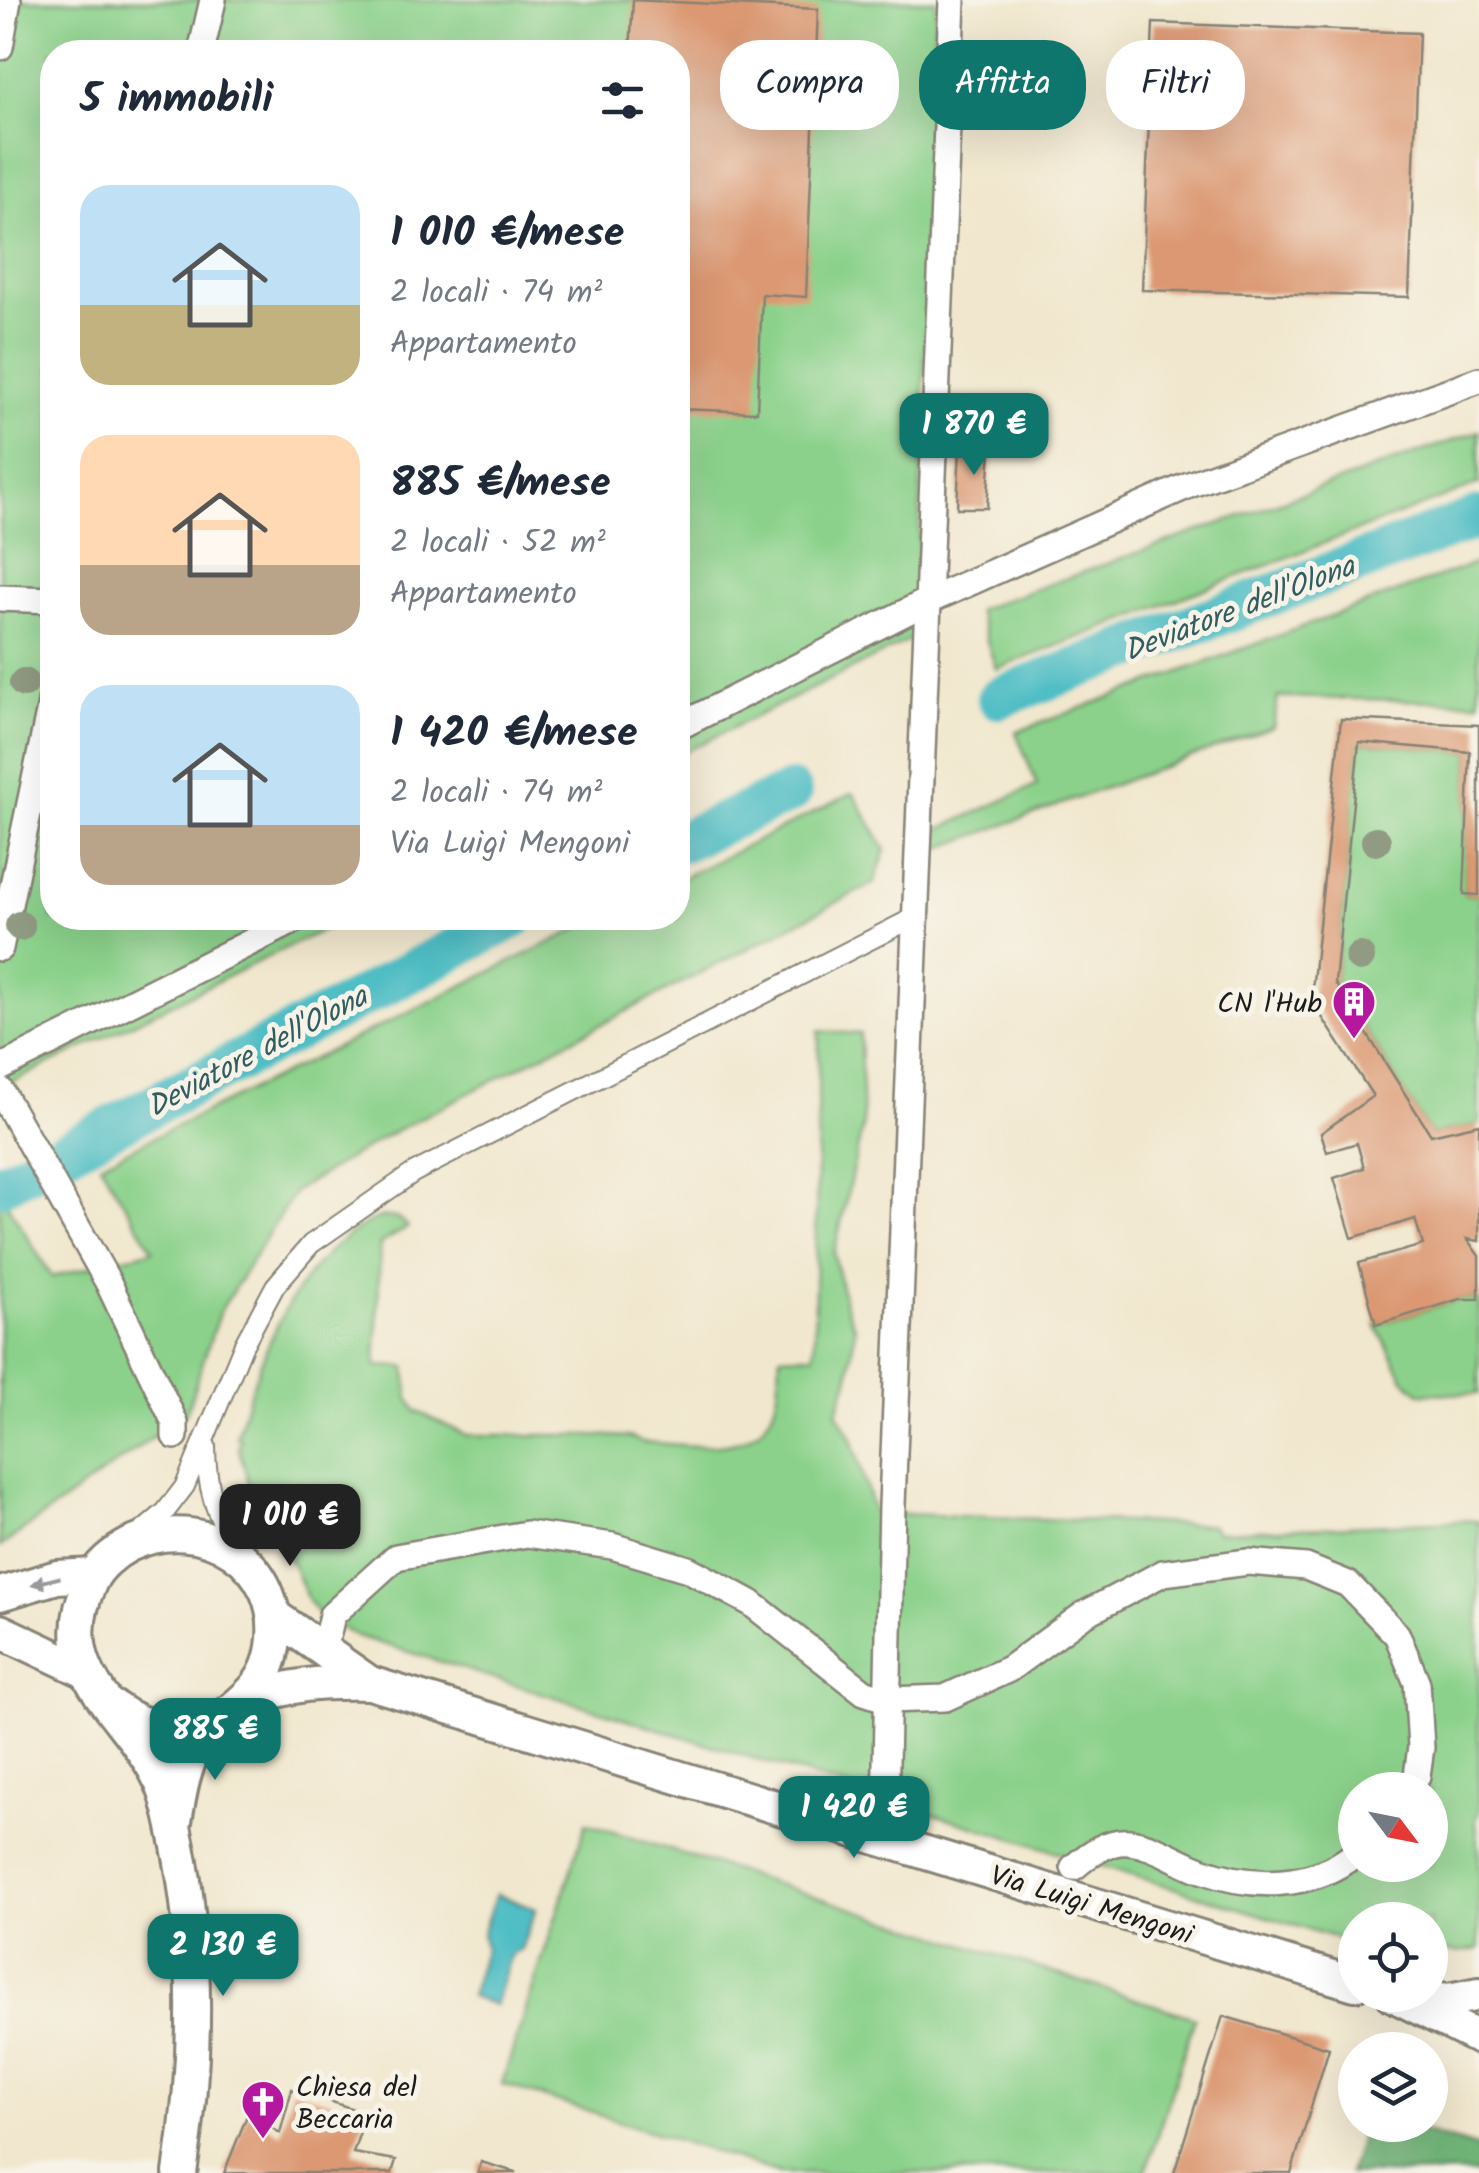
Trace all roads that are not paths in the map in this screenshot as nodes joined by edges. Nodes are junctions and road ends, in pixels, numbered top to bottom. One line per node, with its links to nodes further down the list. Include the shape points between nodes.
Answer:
1 (8, 0): 5 (street)
2 (213, 0): 4 (street)
3 (952, 0): 9 (street)
4 (204, 40)
5 (0, 48)
6 (1479, 380): 9 (street, via 1189,485)
7 (0, 598): 8 (street)
8 (40, 600)
9 (928, 601): 10 (street); 12 (street)
10 (690, 721)
11 (40, 756): 14 (street)
12 (915, 917): 18 (lane, via 413,1172 312,1244 275,1286); 29 (street)
13 (276, 930): 15 (street)
14 (0, 948)
15 (0, 1068)
16 (0, 1090): 17 (street, via 108,1282 175,1423)
17 (175, 1436)
18 (206, 1440): 19 (lane, via 165,1512); 20 (lane, via 214,1508)
19 (117, 1551): 20 (street, via 148,1536 181,1532 213,1539); 21 (street)
20 (242, 1557): 23 (street, via 262,1583)
21 (94, 1575): 22 (street, one-way to 22, via 57,1577); 26 (street, via 80,1606 77,1639)
22 (0, 1594)
23 (273, 1615): 27 (street, Via Luigi Mengoni); 30 (street, via 273,1648 263,1677)
24 (0, 1631): 26 (street)
25 (328, 1632): 29 (street, via 332,1615 396,1557 527,1534 612,1546 688,1570 751,1603 864,1692)
26 (85, 1671): 28 (street)
27 (370, 1683): 30 (street, Via Luigi Mengoni, via 284,1686); 36 (street, Via Luigi Mengoni)
28 (103, 1699): 30 (street, via 161,1730 192,1729); 33 (street, via 162,1782)
29 (888, 1700): 31 (street, via 945,1698 1009,1669 1082,1615 1163,1573 1248,1562 1306,1567 1348,1584 1397,1635 1417,1682); 32 (street)
30 (233, 1711): 33 (street, via 197,1746 182,1780)
31 (1418, 1772)
32 (885, 1807)
33 (174, 1827): 41 (street, via 186,1885 193,2029)
34 (1338, 1862): 35 (street, via 1296,1882 1244,1882 1125,1842 1093,1851)
35 (1074, 1866)
36 (1338, 1979)
37 (1479, 1994): 38 (street)
38 (1448, 2000)
39 (1427, 2012): 40 (street)
40 (1479, 2038)
41 (180, 2173)

